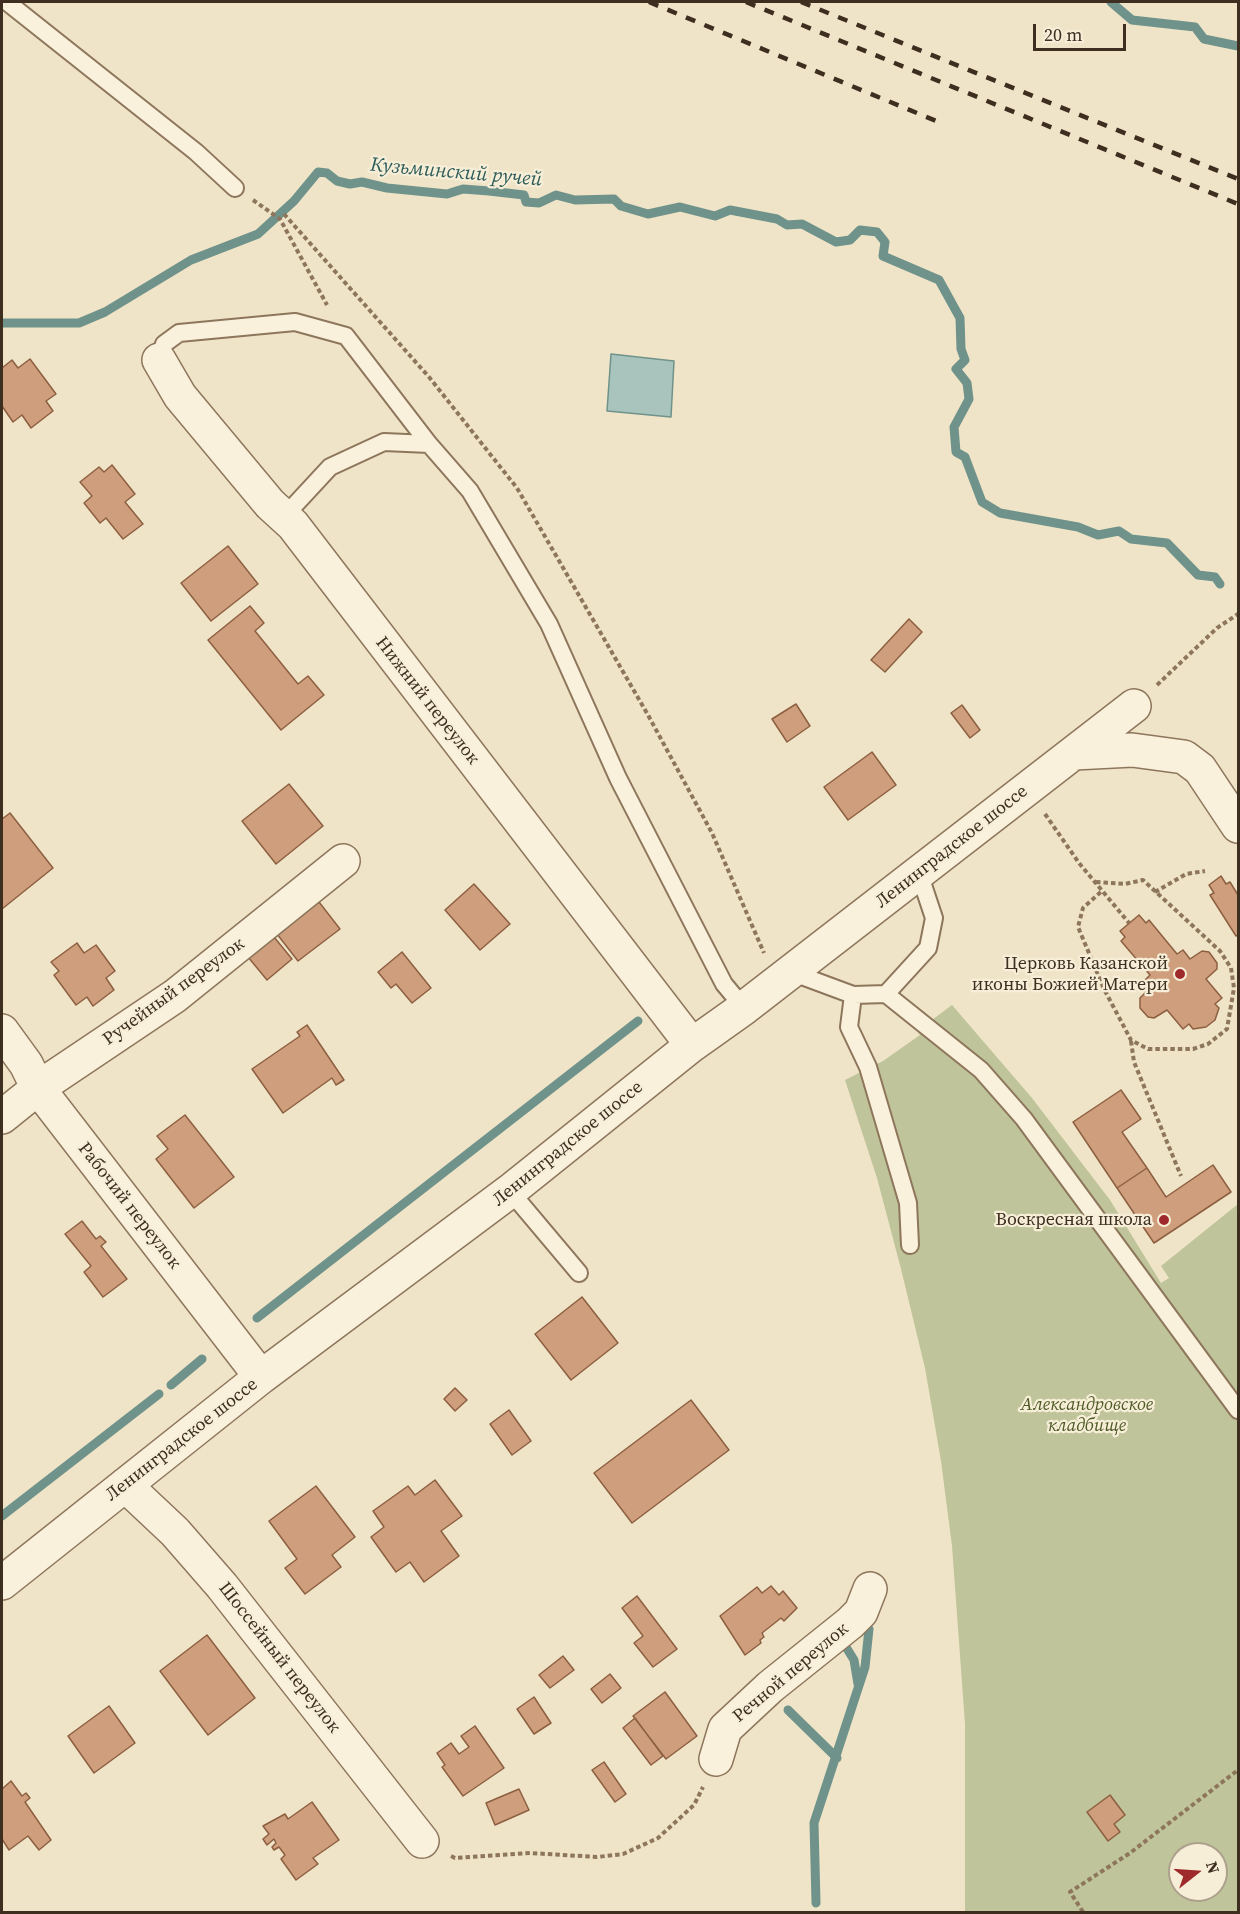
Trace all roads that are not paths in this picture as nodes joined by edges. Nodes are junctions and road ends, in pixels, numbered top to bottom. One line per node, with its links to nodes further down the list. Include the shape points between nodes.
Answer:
1 (7, 2): 2 (lane)
2 (236, 188)
3 (159, 360): 4 (lane, via 164,344 179,333 295,322 346,336); 5 (street, Нижний переулок, via 180,396 270,504)
4 (429, 444): 5 (lane, via 384,442 330,467 292,508); 14 (lane, via 470,490 549,624 618,778 724,984)
5 (293, 525): 16 (street, Нижний переулок)
6 (1134, 706): 7 (street, Ленинградское шоссе)
7 (1074, 753): 8 (street, via 1132,750 1184,757 1200,769); 10 (street, Ленинградское шоссе)
8 (1239, 826)
9 (343, 861): 17 (street, Ручейный переулок, via 175,996)
10 (919, 873): 11 (street, Ленинградское шоссе); 12 (lane, via 934,918 928,948)
11 (791, 972): 13 (lane); 14 (street, Ленинградское шоссе)
12 (886, 994): 13 (lane); 23 (lane, via 981,1070 1024,1119)
13 (852, 995): 20 (lane, via 849,1027 868,1067 908,1203)
14 (744, 1008): 16 (street, Ленинградское шоссе)
15 (2, 1031): 17 (street, Рабочий переулок)
16 (692, 1045): 19 (street, Ленинградское шоссе)
17 (39, 1088): 18 (street, Ручейный переулок); 22 (street, Рабочий переулок)
18 (2, 1117)
19 (510, 1191): 21 (lane); 22 (street, Ленинградское шоссе)
20 (910, 1245)
21 (579, 1274)
22 (261, 1377): 24 (street, Ленинградское шоссе)
23 (1239, 1410)
24 (125, 1485): 25 (street, Ленинградское шоссе); 28 (street, Шоссейный переулок, via 175,1532 222,1586)
25 (2, 1583)
26 (870, 1588): 27 (street, Речной переулок, via 861,1612 850,1623 725,1729)
27 (716, 1759)
28 (422, 1841)

